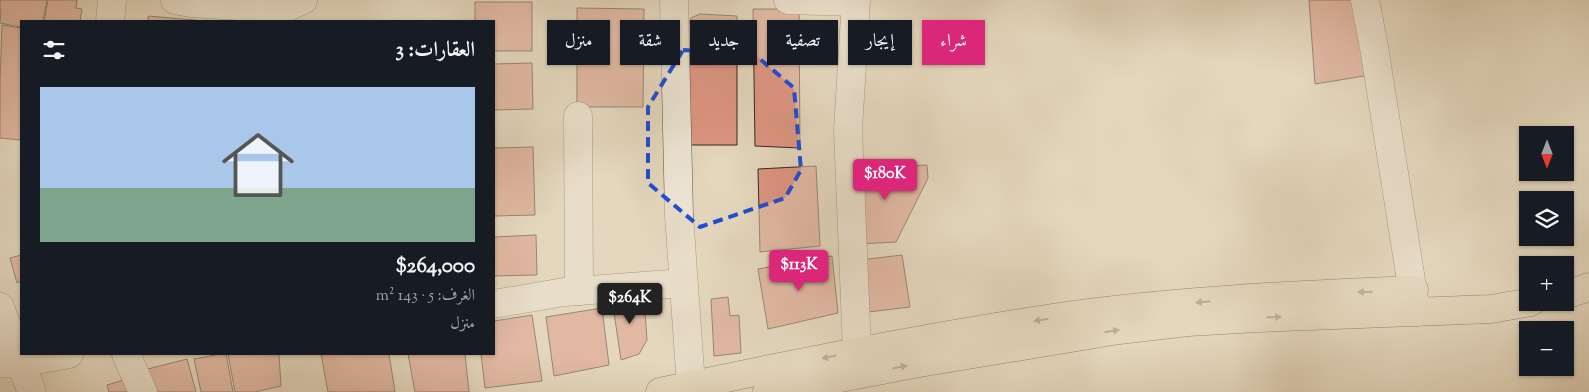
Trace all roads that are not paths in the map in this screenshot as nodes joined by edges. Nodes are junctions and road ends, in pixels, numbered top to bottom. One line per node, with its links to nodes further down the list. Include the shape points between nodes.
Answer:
1 (112, 0): 8 (street)
2 (175, 0): 7 (street)
3 (674, 0): 10 (street, via 679,216)
4 (788, 0): 6 (street)
5 (1365, 0): 14 (street)
6 (855, 1): 18 (street, via 848,130)
7 (290, 10)
8 (110, 20)
9 (578, 116): 12 (street)
10 (684, 283): 12 (street); 22 (street)
11 (1589, 287): 13 (main road)
12 (579, 291): 15 (street)
13 (1574, 292)
14 (1415, 301): 16 (main road, via 1491,309); 18 (main road, one-way to 18, via 1250,298 1068,316); 26 (main road, one-way to 14, via 1119,330)
15 (495, 304)
16 (1519, 304)
17 (0, 307): 21 (street)
18 (857, 351): 22 (main road, one-way to 22)
19 (62, 355): 21 (street)
20 (126, 355): 24 (street)
21 (10, 363): 23 (street)
22 (691, 385): 25 (main road)
23 (32, 392)
24 (143, 392)
25 (660, 392)
26 (766, 392)

